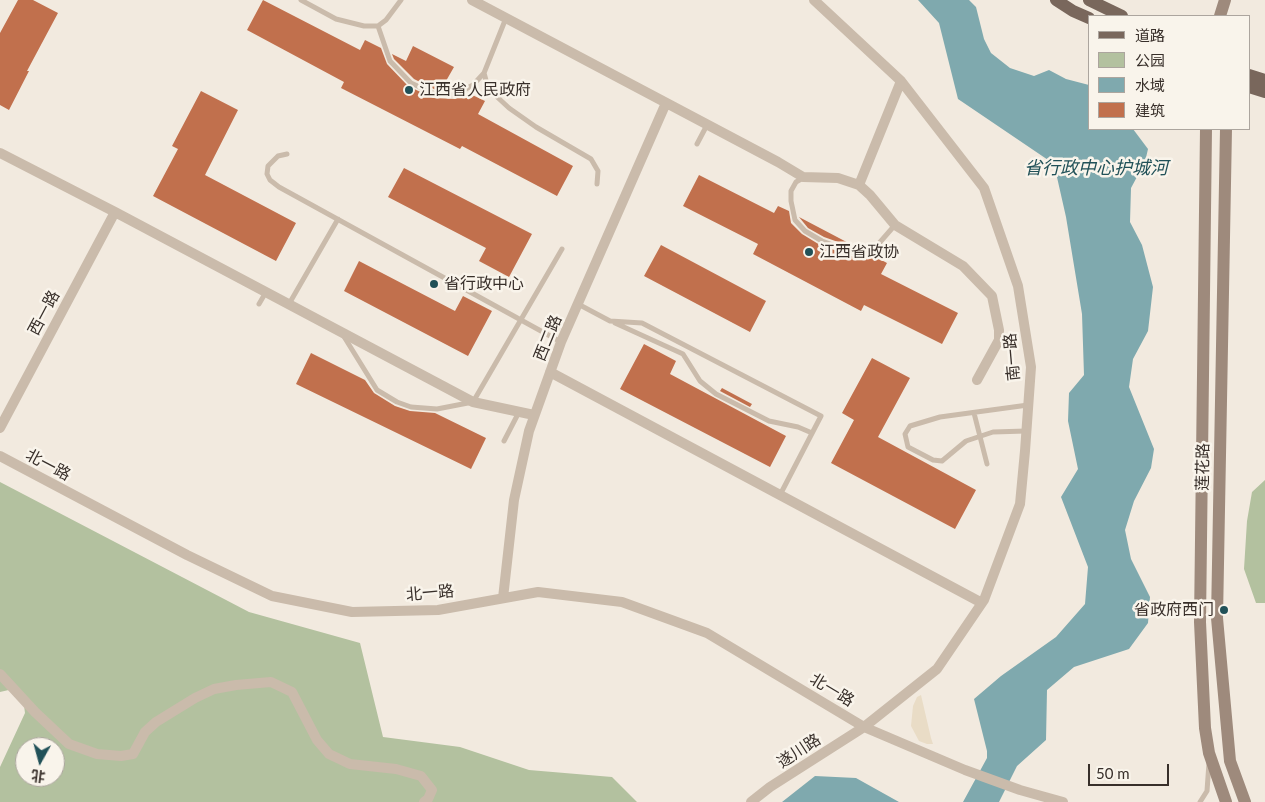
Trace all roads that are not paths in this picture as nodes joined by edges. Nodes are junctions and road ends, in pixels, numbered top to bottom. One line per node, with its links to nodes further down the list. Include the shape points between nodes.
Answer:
1 (301, 0): 10 (lane, via 336,19)
2 (401, 0): 10 (lane)
3 (472, 0): 8 (street)
4 (814, 0): 14 (street, 南一路)
5 (1056, 0): 9 (main road)
6 (1090, 0): 7 (main road)
7 (1120, 15)
8 (506, 18): 11 (lane); 17 (street)
9 (1088, 18)
10 (378, 26): 11 (lane, via 390,61 411,82 435,94 455,95 473,84)
11 (484, 72): 25 (lane, via 495,95 509,108 591,160 598,171)
12 (1250, 75): 13 (main road)
13 (1265, 80)
14 (902, 81): 26 (street); 42 (street, 南一路, via 984,188 1018,286 1030,367)
15 (1250, 87): 16 (main road)
16 (1265, 92)
17 (666, 103): 18 (street); 34 (street, 西二路)
18 (707, 124): 21 (lane); 24 (street)
19 (1206, 130): 58 (main road, 莲花路, via 1200,622)
20 (1226, 130): 64 (main road, 莲花路, via 1217,618 1230,761)
21 (697, 144)
22 (0, 152): 27 (street)
23 (287, 154): 28 (lane, via 278,156 268,166 270,180)
24 (803, 177): 26 (street, via 838,178); 29 (lane, via 791,191 795,220 822,241 855,253 874,249)
25 (598, 184)
26 (859, 185): 29 (street)
27 (115, 212): 31 (street); 46 (street, 西一路)
28 (338, 219): 33 (lane); 35 (lane)
29 (895, 225): 40 (street, via 963,266 992,296 999,340)
30 (562, 249): 35 (lane)
31 (266, 292): 32 (lane); 33 (street)
32 (258, 304)
33 (289, 304): 37 (street)
34 (578, 304): 36 (lane); 38 (street, 西二路)
35 (520, 320): 38 (lane); 41 (lane)
36 (610, 321): 48 (lane, via 683,354 700,381 716,394 769,421); 48 (lane, via 642,323 821,416)
37 (342, 332): 41 (street); 41 (lane, via 377,390 397,402 411,407 437,409)
38 (562, 342): 39 (street, 西二路)
39 (550, 372): 45 (street, 西二路); 53 (street)
40 (977, 380)
41 (472, 402): 43 (street)
42 (1028, 406): 44 (lane); 47 (street, 南一路)
43 (519, 412): 45 (street); 50 (lane)
44 (974, 413): 49 (lane); 49 (lane, via 940,417 910,426 905,434 908,447 933,460 942,461 966,441)
45 (534, 415): 54 (street, 西二路, via 514,500)
46 (0, 428)
47 (1026, 431): 49 (lane, via 993,432); 55 (street, 南一路, via 1020,504)
48 (812, 433): 53 (lane)
49 (980, 436): 52 (lane)
50 (504, 441)
51 (0, 456): 54 (street, 北一路, via 186,556 272,596 352,612 438,610)
52 (987, 464)
53 (780, 495): 55 (street)
54 (503, 598): 57 (street, 北一路, via 538,592 622,602 707,634)
55 (982, 603): 57 (street, 南一路, via 937,669)
56 (0, 674): 59 (street, via 69,744 97,754 121,756 133,754 145,732 156,722 195,698 214,689 271,682 292,692 317,740 329,754 350,764 396,769 421,776 432,790)
57 (864, 727): 60 (street, 遂川路); 61 (street, 北一路, via 965,770)
58 (1209, 753): 62 (lane, via 1206,791); 63 (main road, 莲花路)
59 (424, 802)
60 (751, 802)
61 (1063, 802)
62 (1200, 802)
63 (1226, 802)
64 (1245, 802)

